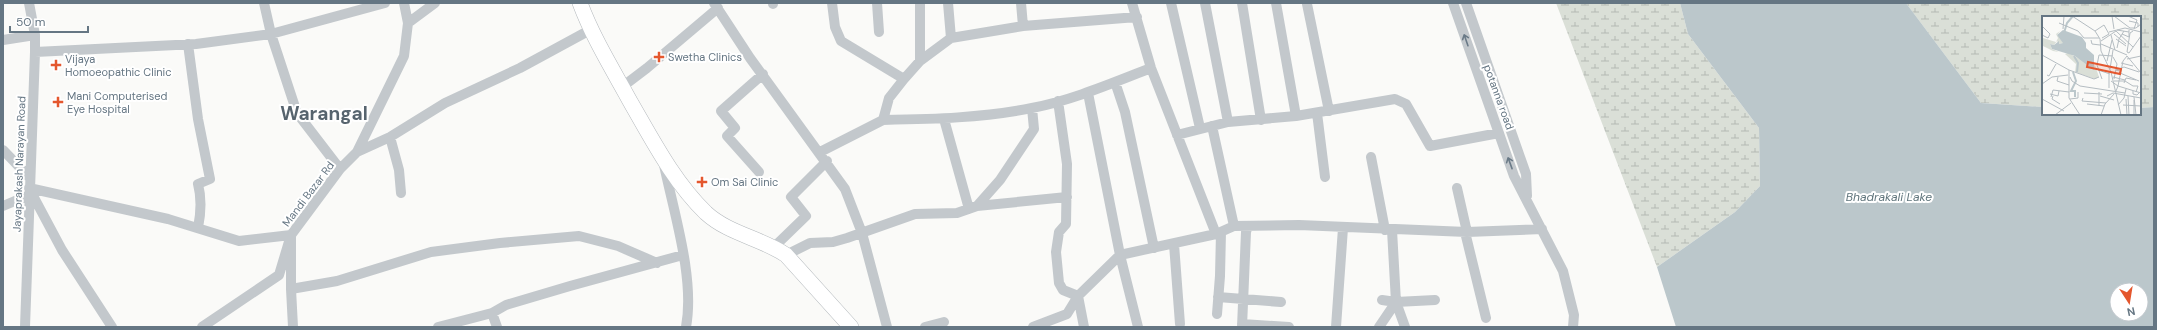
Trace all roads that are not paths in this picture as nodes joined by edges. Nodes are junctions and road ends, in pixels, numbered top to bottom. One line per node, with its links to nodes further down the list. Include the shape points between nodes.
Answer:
1 (29, 3): 27 (street, Jayaprakash Narayan Road)
2 (264, 3): 26 (street)
3 (385, 3): 26 (street)
4 (404, 3): 22 (street)
5 (436, 3): 22 (street)
6 (580, 3): 24 (highway)
7 (832, 3): 35 (street, via 835,26 842,41)
8 (877, 3): 25 (street)
9 (920, 3): 32 (street)
10 (948, 3): 28 (street)
11 (1021, 3): 23 (street)
12 (1132, 3): 21 (street)
13 (1171, 3): 49 (street)
14 (1206, 3): 47 (street)
15 (1242, 3): 46 (street)
16 (1276, 3): 43 (street)
17 (1306, 3): 41 (street)
18 (1453, 3): 50 (street, potanna road, one-way to 18)
19 (1466, 3): 67 (street, potanna road, via 1526,174)
20 (716, 6): 34 (street); 37 (street)
21 (1137, 17): 23 (street); 33 (street)
22 (408, 23): 54 (street, via 404,56)
23 (1023, 26): 28 (street)
24 (590, 30): 37 (highway); 52 (street, via 520,68 445,103)
25 (879, 32)
26 (271, 34): 30 (street); 59 (street, via 297,113)
27 (35, 35): 29 (street); 31 (street, Jayaprakash Narayan Road)
28 (951, 38): 32 (street)
29 (3, 40)
30 (188, 44): 31 (street); 72 (street, via 198,119 210,179 198,184 201,213)
31 (35, 52): 61 (street, Jayaprakash Narayan Road)
32 (920, 61): 35 (street)
33 (1151, 68): 36 (street); 51 (street)
34 (763, 74): 55 (street); 60 (street, via 721,111 735,128 727,136)
35 (904, 79): 45 (street, via 889,98)
36 (1115, 82): 38 (street); 81 (street, via 1125,112)
37 (622, 87): 56 (highway)
38 (1088, 93): 39 (street); 84 (street)
39 (1058, 101): 40 (street); 66 (street, via 1067,164)
40 (1032, 108): 44 (street); 69 (street, via 1034,129 1000,180)
41 (1329, 111): 42 (street); 50 (street, via 1395,99 1406,104 1430,146)
42 (1317, 113): 43 (street); 62 (street)
43 (1296, 116): 46 (street)
44 (944, 119): 45 (street); 69 (street)
45 (883, 120): 55 (street)
46 (1261, 120): 47 (street)
47 (1228, 122): 48 (street)
48 (1212, 126): 49 (street); 70 (street)
49 (1200, 128): 51 (street)
50 (1499, 133): 67 (street, potanna road, one-way to 50, via 1514,176)
51 (1177, 135): 78 (street)
52 (390, 137): 54 (street); 65 (street, via 399,170)
53 (3, 150): 61 (street)
54 (357, 152): 59 (street, Mandi Bazar Rd)
55 (820, 152): 58 (street)
56 (662, 157): 82 (highway, via 707,213 735,232); 83 (street)
57 (1371, 157): 75 (street)
58 (827, 161): 77 (street, via 845,189); 82 (street, via 791,197 806,216)
59 (340, 169): 79 (street, Mandi Bazar Rd)
60 (759, 172)
61 (29, 177): 64 (street, Jayaprakash Narayan Road)
62 (1325, 177)
63 (1457, 188): 76 (street)
64 (29, 192): 68 (street); 72 (street, via 168,219); 100 (street, Jayaprakash Narayan Road); 101 (street, via 62,250)
65 (401, 193)
66 (1067, 197): 69 (street); 87 (street, via 1066,224 1058,232 1058,283 1063,290)
67 (1527, 198): 74 (street, potanna road)
68 (3, 206)
69 (973, 207): 77 (street, via 956,213 915,214)
70 (1234, 226): 71 (street); 78 (street)
71 (1248, 226): 73 (street, via 1299,225); 89 (street)
72 (198, 228): 79 (street, via 239,241)
73 (1343, 228): 75 (street); 114 (street)
74 (1542, 229): 76 (street); 117 (street, potanna road, via 1563,271 1574,315)
75 (1388, 230): 76 (street); 93 (street)
76 (1466, 232): 96 (street)
77 (862, 233): 82 (street, via 833,242 810,243); 108 (street)
78 (1218, 233): 80 (street); 88 (street)
79 (291, 235): 86 (street, Mandi Bazar Rd); 102 (street, via 279,275)
80 (1174, 244): 81 (street); 98 (street)
81 (1154, 248): 84 (street)
82 (780, 251): 107 (highway)
83 (683, 255): 85 (street); 106 (street, via 689,309)
84 (1120, 255): 87 (street); 112 (street)
85 (657, 263): 86 (street, via 618,246 579,236 431,252 337,281); 94 (street, via 520,301)
86 (291, 289): 103 (street, Mandi Bazar Rd)
87 (1078, 296): 110 (street, via 1067,314); 111 (street)
88 (1218, 297): 89 (street); 95 (street)
89 (1244, 299): 92 (street); 99 (street)
90 (1382, 300): 93 (street)
91 (1436, 300): 93 (street)
92 (1281, 302)
93 (1396, 302): 115 (street); 116 (street)
94 (492, 313): 104 (street); 105 (street)
95 (1217, 314)
96 (1486, 318)
97 (944, 322): 109 (street)
98 (1180, 324)
99 (1242, 325): 113 (street)
100 (25, 327)
101 (112, 327)
102 (202, 327)
103 (293, 327)
104 (438, 327)
105 (497, 327)
106 (686, 327)
107 (851, 327)
108 (887, 327)
109 (925, 327)
110 (1033, 327)
111 (1084, 327)
112 (1138, 327)
113 (1289, 327)
114 (1336, 327)
115 (1379, 327)
116 (1405, 327)
117 (1573, 327)

